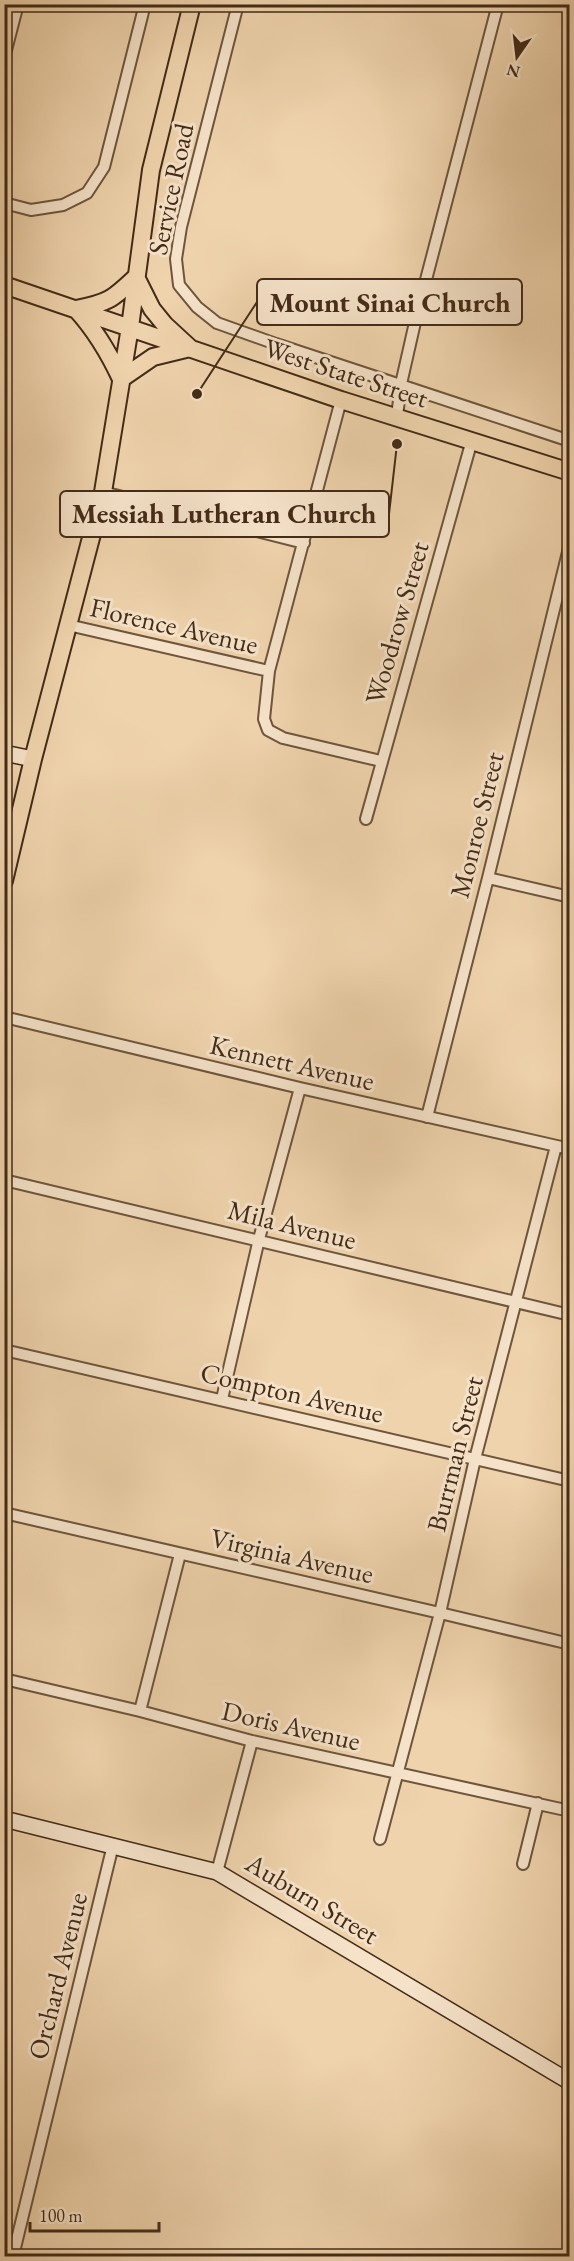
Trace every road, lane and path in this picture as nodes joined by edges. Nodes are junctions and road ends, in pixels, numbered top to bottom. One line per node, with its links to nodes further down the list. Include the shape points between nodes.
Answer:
1 (18, 4): 6 (street)
2 (145, 4): 7 (street, via 104,168 87,193 63,205 31,210)
3 (192, 4): 8 (main road, via 151,170)
4 (238, 4): 14 (street, Service Road, via 182,227 176,259 179,285 197,307 217,322)
5 (498, 4): 14 (street)
6 (4, 58)
7 (4, 203)
8 (136, 277): 10 (main road, via 116,296); 11 (main road); 12 (main road, via 152,309)
9 (4, 285): 10 (main road, West State Street)
10 (76, 309): 11 (main road, West State Street); 13 (main road, via 108,350)
11 (130, 327): 12 (main road, West State Street); 13 (main road)
12 (190, 348): 13 (main road, via 153,357); 15 (main road, West State Street)
13 (121, 379): 20 (main road)
14 (401, 384): 16 (street); 18 (street, Service Road)
15 (341, 400): 16 (main road, West State Street); 21 (street)
16 (397, 416): 17 (main road, West State Street)
17 (472, 440): 19 (main road, West State Street); 27 (street, Woodrow Street)
18 (570, 441)
19 (570, 472)
20 (103, 492): 21 (street); 23 (main road)
21 (303, 543): 24 (street)
22 (570, 544): 29 (street, Monroe Street)
23 (68, 625): 24 (street, Florence Avenue); 26 (main road)
24 (269, 671): 27 (street, via 264,718 268,730 283,738)
25 (4, 753): 26 (main road)
26 (33, 759): 30 (main road)
27 (381, 760): 28 (street, Woodrow Street)
28 (366, 819)
29 (488, 878): 31 (street); 34 (street, Monroe Street)
30 (4, 881)
31 (570, 897)
32 (4, 1017): 33 (street, Kennett Avenue)
33 (300, 1088): 34 (street, Kennett Avenue); 38 (street)
34 (426, 1117): 35 (street, Kennett Avenue)
35 (556, 1146): 36 (street, Kennett Avenue); 39 (street, Burrman Street)
36 (570, 1149)
37 (4, 1180): 38 (street, Mila Avenue)
38 (259, 1239): 39 (street, Mila Avenue); 42 (street)
39 (517, 1303): 40 (street, Mila Avenue); 43 (street, Burrman Street)
40 (570, 1315)
41 (4, 1350): 42 (street, Compton Avenue)
42 (222, 1399): 43 (street, Compton Avenue)
43 (475, 1459): 44 (street, Compton Avenue); 47 (street, Burrman Street)
44 (570, 1480)
45 (4, 1513): 46 (street, Virginia Avenue)
46 (180, 1554): 47 (street, Virginia Avenue); 50 (street)
47 (440, 1612): 48 (street, Virginia Avenue); 52 (street, Burrman Street)
48 (570, 1644)
49 (4, 1679): 50 (street, Doris Avenue)
50 (140, 1711): 51 (street, Doris Avenue)
51 (252, 1742): 52 (street, Doris Avenue); 59 (street)
52 (396, 1773): 53 (street, Doris Avenue); 56 (street, Burrman Street)
53 (538, 1803): 54 (street, Doris Avenue); 58 (street)
54 (570, 1810)
55 (4, 1819): 57 (main road, Auburn Street)
56 (380, 1839)
57 (113, 1845): 59 (main road, Auburn Street); 61 (street, Orchard Avenue)
58 (523, 1864)
59 (218, 1872): 60 (main road, Auburn Street)
60 (570, 2082)
61 (13, 2256)

